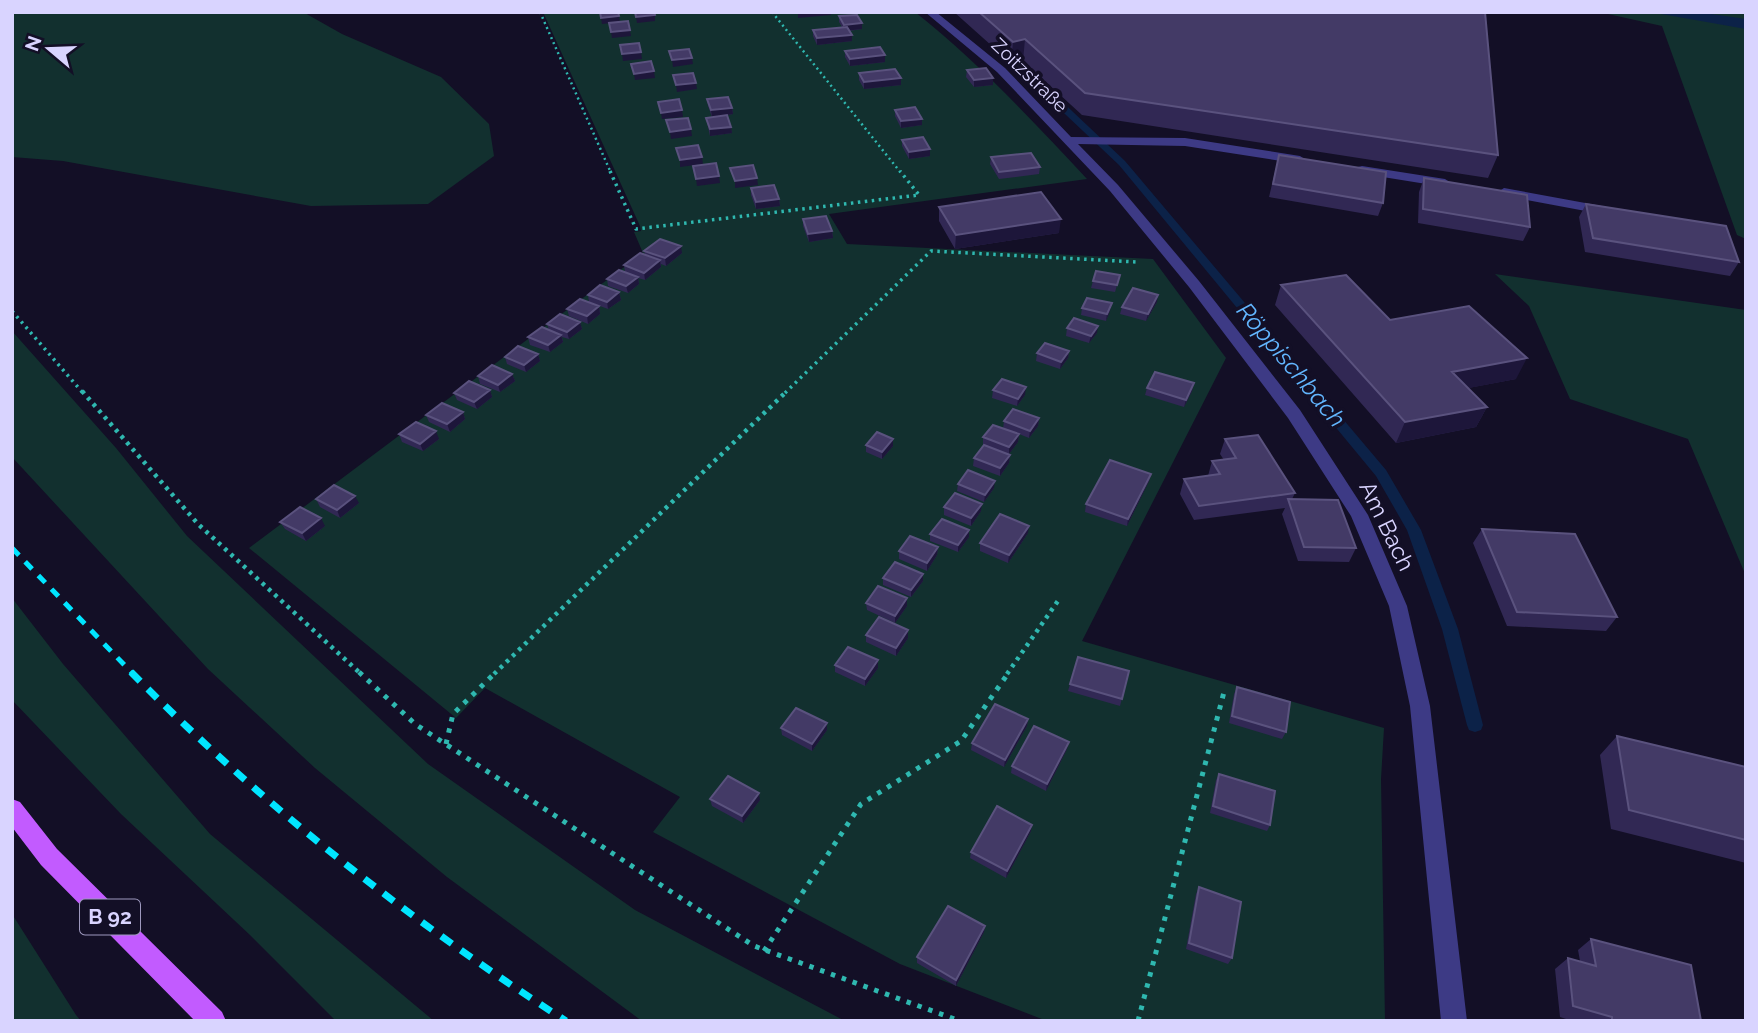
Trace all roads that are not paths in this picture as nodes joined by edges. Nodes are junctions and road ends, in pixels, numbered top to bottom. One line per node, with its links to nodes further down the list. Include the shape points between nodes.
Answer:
1 (930, 12): 2 (street, Zoitzstraße)
2 (1079, 139): 3 (street, via 1185,142); 10 (street, Am Bach, via 1301,425 1359,515 1398,606 1420,706)
3 (1307, 161)
4 (1348, 167): 5 (street)
5 (1456, 184)
6 (1496, 191): 7 (street)
7 (1615, 213)
8 (12, 809): 9 (main road, B 92, via 49,857)
9 (213, 1021)
10 (1454, 1021)

